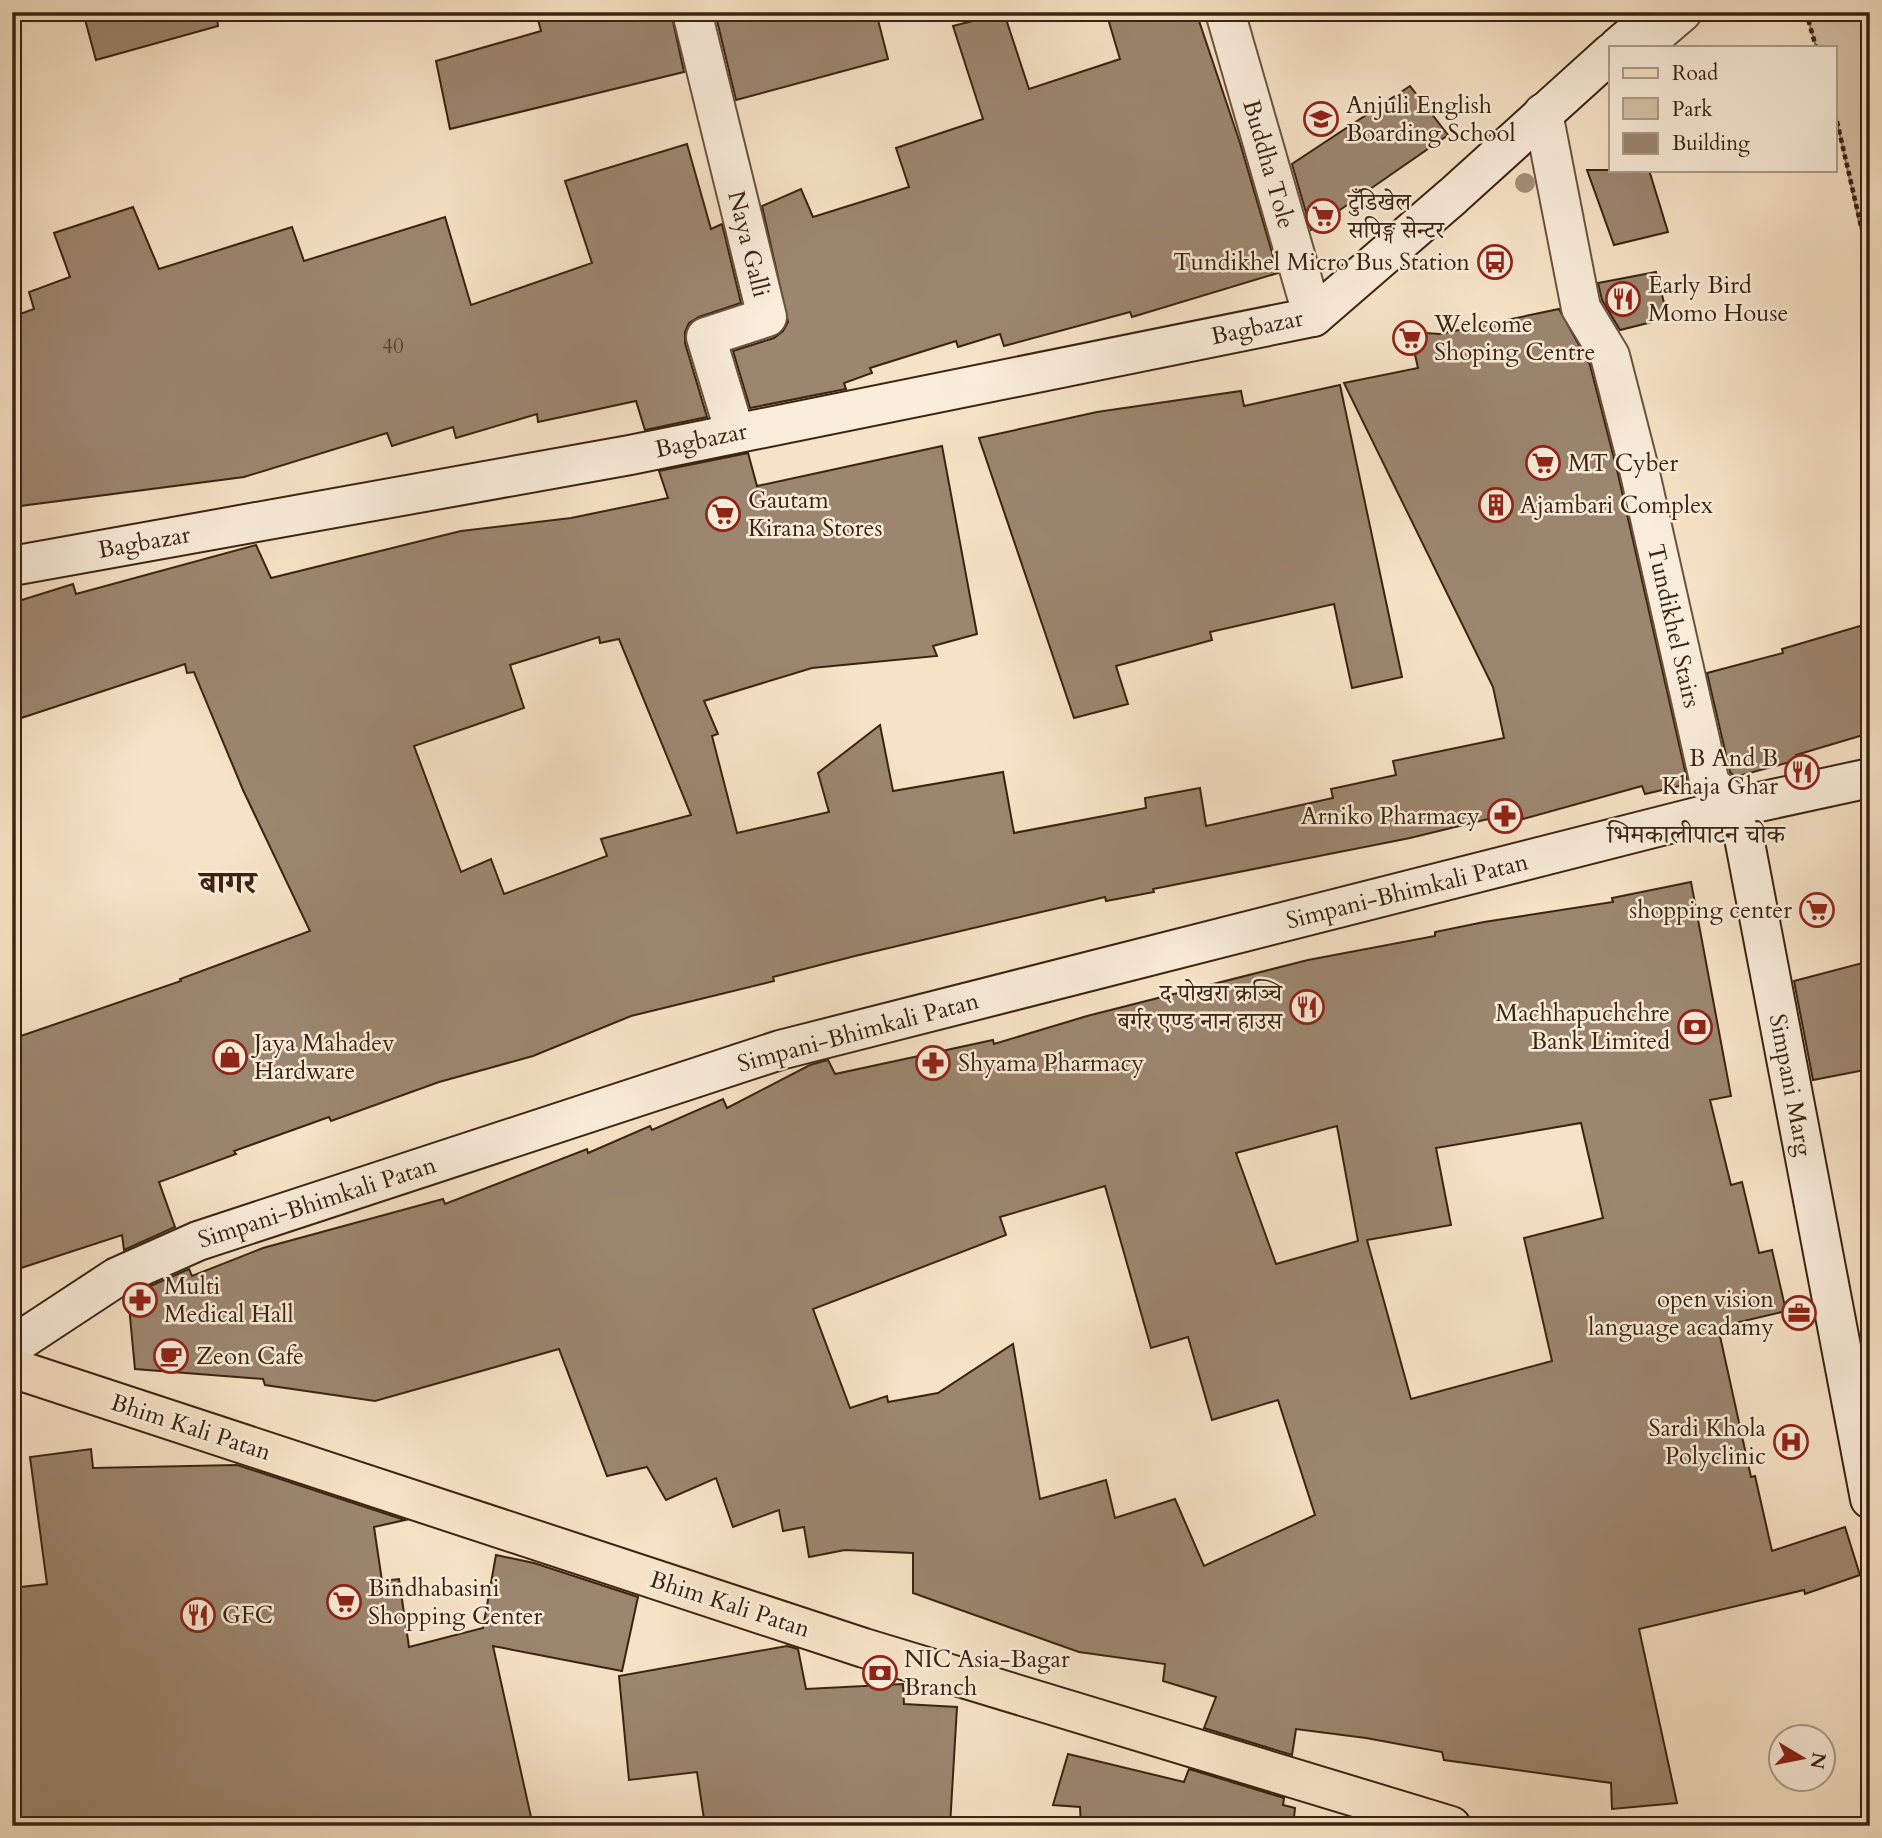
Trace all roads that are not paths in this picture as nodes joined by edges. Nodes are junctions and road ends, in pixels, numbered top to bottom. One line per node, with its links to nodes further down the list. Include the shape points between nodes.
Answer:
1 (692, 12): 11 (main road, Naya Galli, via 767,317 706,337)
2 (1225, 12): 10 (main road, Buddha Tole)
3 (1659, 12): 5 (main road)
4 (1682, 12): 6 (main road)
5 (1619, 46)
6 (1642, 46)
7 (1609, 55): 9 (main road)
8 (1609, 74): 9 (main road)
9 (1545, 121): 10 (main road, Bagbazar); 14 (main road, Tundikhel Stairs, via 1581,308 1610,356 1710,784)
10 (1313, 317): 11 (main road, Bagbazar)
11 (735, 433): 12 (main road, Bagbazar)
12 (12, 566)
13 (1870, 778): 14 (main road)
14 (1736, 807): 15 (main road, Simpani-Bhimkali Patan, via 780,1050 198,1241 117,1276); 17 (main road, Simpani Marg)
15 (12, 1346)
16 (12, 1368): 18 (main road, Bhim Kali Patan, via 864,1648)
17 (1870, 1499)
18 (1451, 1826)

